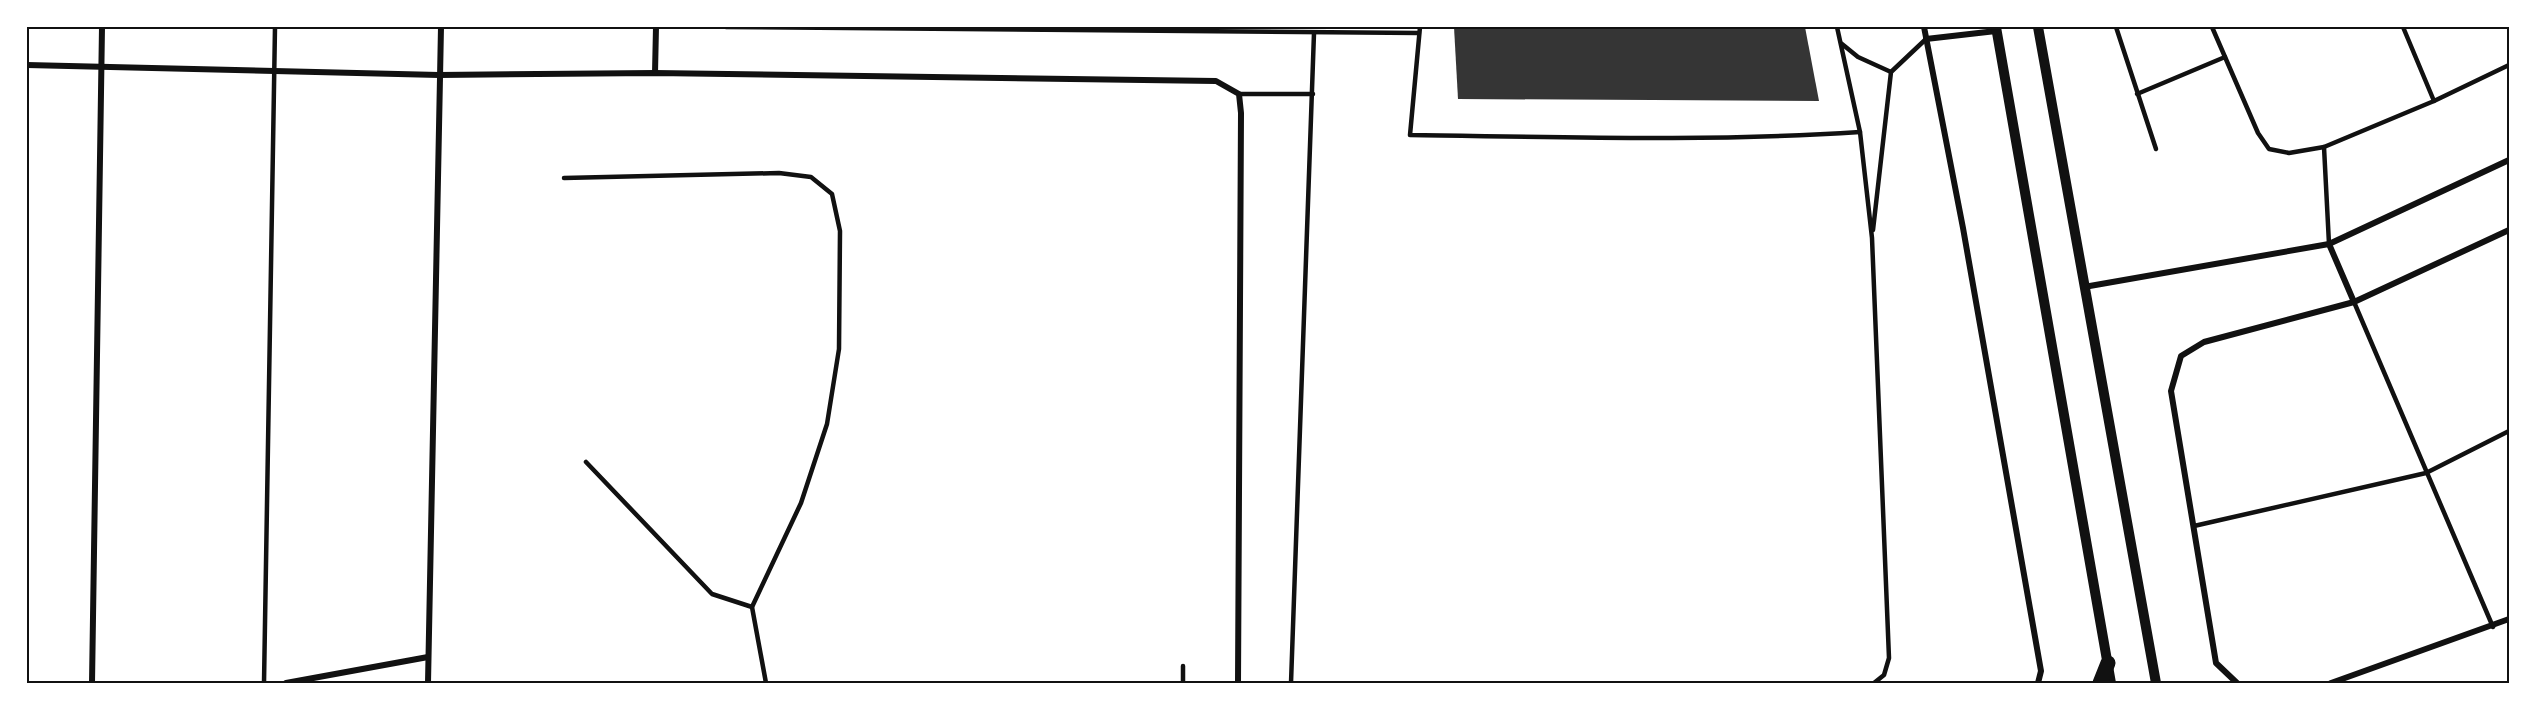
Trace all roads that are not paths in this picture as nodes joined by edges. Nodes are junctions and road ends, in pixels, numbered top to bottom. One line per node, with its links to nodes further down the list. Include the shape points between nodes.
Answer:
1 (102, 27): 21 (street)
2 (275, 27): 22 (lane)
3 (441, 27): 25 (street)
4 (656, 27): 24 (street)
5 (726, 27): 14 (lane)
6 (1420, 27): 15 (lane)
7 (1838, 27): 17 (lane)
8 (1924, 27): 16 (street)
9 (2038, 27): 38 (street)
10 (2116, 27): 28 (lane)
11 (2212, 27): 18 (lane)
12 (2403, 27): 29 (lane)
13 (1996, 29): 16 (street); 48 (street)
14 (1314, 33): 15 (lane); 27 (lane)
15 (1419, 33): 30 (lane, via 1410,135 1690,137)
16 (1926, 39): 23 (lane); 59 (street, via 2041,671)
17 (1841, 43): 23 (lane, via 1858,57); 30 (lane)
18 (2225, 57): 28 (lane); 31 (lane, via 2258,133 2269,149 2289,153)
19 (2509, 64): 29 (lane)
20 (27, 65): 21 (street)
21 (101, 67): 22 (street); 50 (street)
22 (274, 71): 25 (street); 51 (lane)
23 (1891, 72): 36 (lane)
24 (655, 73): 25 (street); 26 (street, via 1216,81)
25 (439, 75): 47 (street)
26 (1239, 94): 27 (lane); 56 (street, via 1242,113)
27 (1312, 94): 57 (lane)
28 (2137, 94): 32 (lane)
29 (2434, 101): 31 (lane)
30 (1860, 132): 36 (lane)
31 (2324, 147): 37 (lane)
32 (2156, 150)
33 (2509, 160): 37 (street)
34 (564, 178): 44 (lane, via 779,173 811,177 832,194 840,231 839,349 827,423 801,502)
35 (2509, 230): 39 (street)
36 (1872, 238): 58 (lane, via 1889,658 1884,675)
37 (2329, 244): 38 (street); 39 (street)
38 (2084, 287): 62 (street)
39 (2354, 302): 42 (lane); 43 (street, via 2204,342 2181,356 2171,391)
40 (2509, 432): 42 (lane)
41 (586, 462): 44 (lane, via 712,594)
42 (2426, 472): 43 (lane); 46 (lane)
43 (2194, 526): 63 (street, via 2216,663)
44 (752, 607): 54 (lane)
45 (2509, 620): 46 (street)
46 (2493, 627): 64 (street)
47 (428, 657): 52 (street); 53 (street)
48 (2108, 663): 60 (main road); 61 (street)
49 (1183, 666): 55 (lane)
50 (92, 683)
51 (264, 683)
52 (286, 683)
53 (428, 683)
54 (766, 683)
55 (1183, 683)
56 (1238, 683)
57 (1291, 683)
58 (1874, 683)
59 (2038, 683)
60 (2100, 683)
61 (2111, 683)
62 (2156, 683)
63 (2237, 683)
64 (2331, 683)

